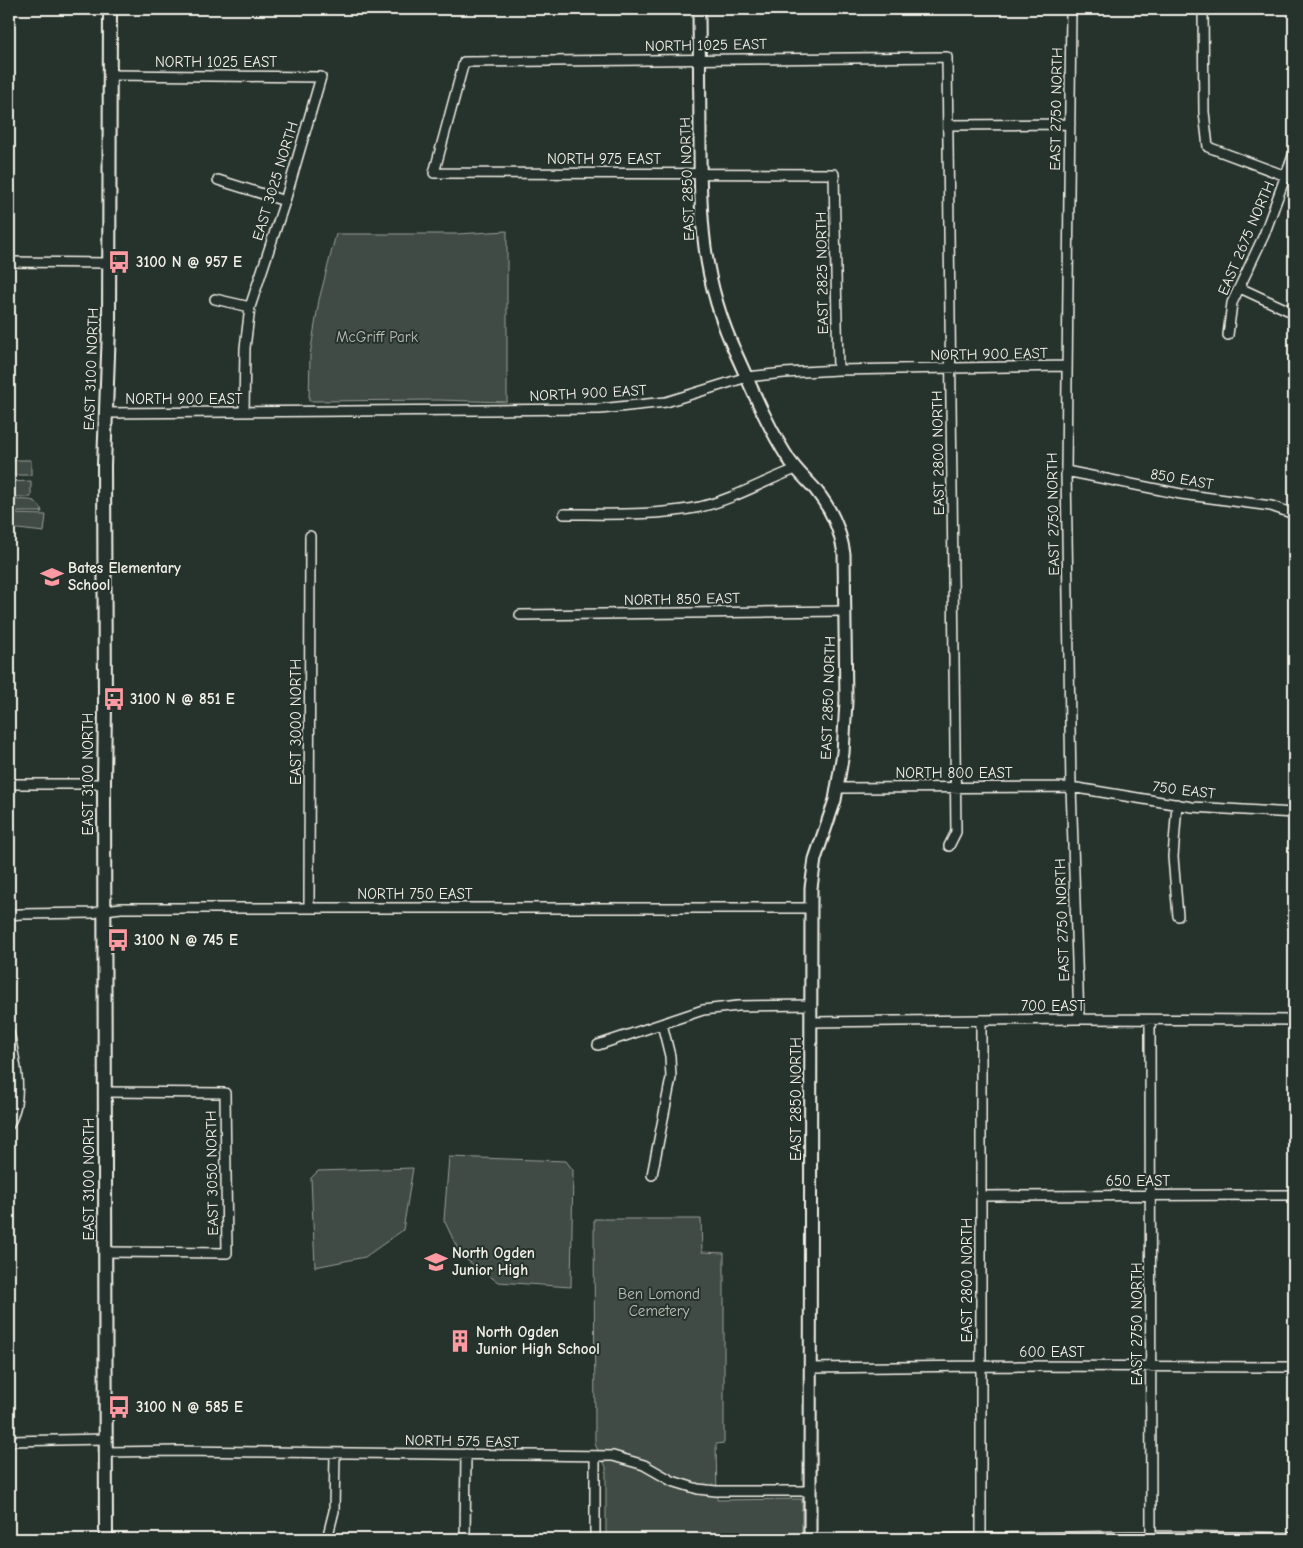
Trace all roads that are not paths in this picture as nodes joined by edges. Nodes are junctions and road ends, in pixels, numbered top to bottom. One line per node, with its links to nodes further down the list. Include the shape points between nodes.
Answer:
1 (110, 9): 7 (main road, EAST 3100 NORTH)
2 (699, 9): 6 (street, EAST 2850 NORTH)
3 (1071, 9): 9 (street, EAST 2750 NORTH)
4 (1203, 9): 15 (street, via 1204,112 1208,147)
5 (948, 57): 6 (street, NORTH 1025 EAST); 10 (street, EAST 2800 NORTH)
6 (700, 59): 12 (street, NORTH 1025 EAST, via 464,62); 13 (street, EAST 2850 NORTH)
7 (110, 75): 8 (street, NORTH 1025 EAST); 19 (main road, EAST 3100 NORTH)
8 (321, 77): 17 (street, EAST 3025 NORTH)
9 (1070, 124): 10 (street); 25 (street, EAST 2750 NORTH)
10 (948, 125): 26 (street, EAST 2800 NORTH)
11 (1294, 152): 15 (street, EAST 2675 NORTH)
12 (434, 173): 13 (street, NORTH 975 EAST)
13 (700, 174): 14 (street, NORTH 975 EAST); 28 (street, EAST 2850 NORTH, via 702,231 712,287 721,318)
14 (834, 174): 27 (street, EAST 2825 NORTH)
15 (1290, 177): 20 (street, EAST 2675 NORTH)
16 (218, 180): 17 (street)
17 (285, 201): 22 (street, EAST 3025 NORTH)
18 (9, 262): 19 (street)
19 (109, 263): 30 (main road, EAST 3100 NORTH)
20 (1240, 288): 23 (street); 24 (street, EAST 2675 NORTH, via 1232,304)
21 (215, 299): 22 (street)
22 (250, 307): 29 (street, EAST 3025 NORTH, via 245,348)
23 (1294, 313)
24 (1228, 335)
25 (1067, 366): 26 (street, NORTH 900 EAST); 32 (street, EAST 2750 NORTH)
26 (950, 368): 27 (street, NORTH 900 EAST); 40 (street, EAST 2800 NORTH)
27 (838, 370): 28 (street, NORTH 900 EAST)
28 (747, 377): 29 (street, NORTH 900 EAST, via 666,402 600,409); 31 (street, EAST 2850 NORTH, via 776,438)
29 (244, 412): 30 (street, NORTH 900 EAST)
30 (106, 413): 39 (main road, EAST 3100 NORTH)
31 (796, 469): 33 (street, via 737,496 701,507 654,514); 36 (street, EAST 2850 NORTH, via 824,500 840,531 844,554)
32 (1066, 472): 34 (street, 850 EAST, via 1181,494 1271,506); 41 (street, EAST 2750 NORTH)
33 (564, 514)
34 (1294, 514)
35 (310, 536): 46 (street, EAST 3000 NORTH)
36 (845, 611): 37 (street, NORTH 850 EAST); 42 (street, EAST 2850 NORTH, via 846,722)
37 (520, 614)
38 (9, 784): 39 (street)
39 (104, 784): 48 (main road, EAST 3100 NORTH)
40 (955, 787): 41 (street, NORTH 800 EAST); 42 (street, NORTH 800 EAST); 45 (street, EAST 2800 NORTH, via 956,832)
41 (1071, 787): 43 (street, 750 EAST); 52 (street, EAST 2750 NORTH)
42 (837, 788): 47 (street, EAST 2850 NORTH, via 813,869)
43 (1177, 804): 44 (street, 750 EAST); 50 (street, via 1173,857)
44 (1294, 813)
45 (949, 846)
46 (309, 908): 47 (street, NORTH 750 EAST); 48 (street, NORTH 750 EAST)
47 (811, 908): 51 (street, EAST 2850 NORTH)
48 (105, 910): 49 (street, NORTH 750 EAST); 60 (main road, EAST 3100 NORTH)
49 (9, 916)
50 (1178, 916)
51 (810, 1005): 56 (street, EAST 2850 NORTH); 57 (street, via 703,1010)
52 (1079, 1019): 53 (street, 700 EAST); 54 (street, 700 EAST)
53 (980, 1020): 56 (street, 700 EAST); 65 (street, EAST 2800 NORTH)
54 (1150, 1020): 55 (street, 700 EAST); 63 (street, EAST 2750 NORTH)
55 (1294, 1020)
56 (811, 1022): 70 (street, EAST 2850 NORTH)
57 (662, 1024): 59 (street); 62 (street, via 670,1056 671,1078)
58 (9, 1033): 61 (street, via 18,1098)
59 (598, 1045)
60 (105, 1092): 66 (main road, EAST 3100 NORTH); 66 (street, EAST 3050 NORTH, via 225,1093 227,1253)
61 (9, 1125)
62 (652, 1175)
63 (1151, 1195): 64 (street, 650 EAST); 65 (street, 650 EAST); 68 (street, EAST 2750 NORTH)
64 (1294, 1195)
65 (981, 1196): 67 (street, EAST 2800 NORTH)
66 (105, 1252): 72 (main road, EAST 3100 NORTH)
67 (981, 1366): 68 (street, 600 EAST); 70 (street, 600 EAST); 85 (street, EAST 2800 NORTH)
68 (1151, 1366): 69 (street, 600 EAST); 77 (street, EAST 2750 NORTH)
69 (1294, 1367)
70 (810, 1368): 76 (street, EAST 2850 NORTH)
71 (9, 1441): 72 (street, NORTH 575 EAST)
72 (106, 1446): 73 (street, NORTH 575 EAST, via 179,1451); 79 (main road, EAST 3100 NORTH)
73 (334, 1453): 74 (street, NORTH 575 EAST); 80 (street, via 334,1511)
74 (466, 1454): 75 (street, NORTH 575 EAST); 81 (street)
75 (595, 1456): 76 (street, NORTH 575 EAST, via 613,1456 644,1465 672,1481 698,1489); 82 (street)
76 (810, 1491): 83 (street, EAST 2850 NORTH)
77 (1151, 1538): 78 (street); 85 (street)
78 (1294, 1538)
79 (106, 1539)
80 (326, 1539)
81 (465, 1539)
82 (595, 1539)
83 (810, 1539)
84 (918, 1539): 85 (street)
85 (981, 1539)

